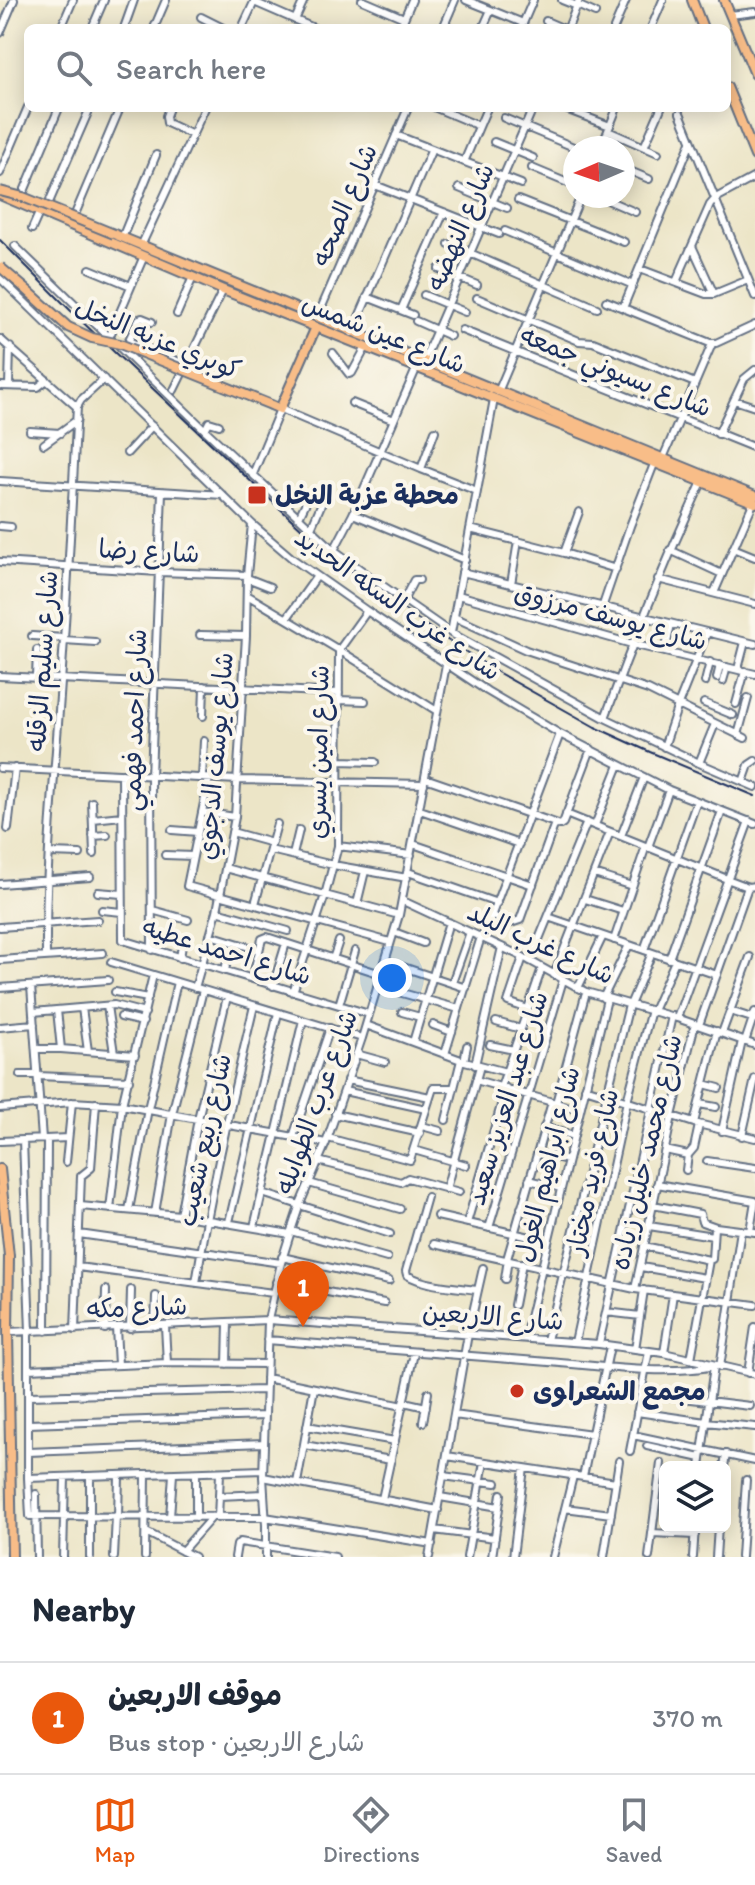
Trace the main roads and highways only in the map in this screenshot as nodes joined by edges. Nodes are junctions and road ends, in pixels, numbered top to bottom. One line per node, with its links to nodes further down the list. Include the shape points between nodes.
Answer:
1 (692, 0): 3 (main road)
2 (724, 0): 4 (main road)
3 (701, 24)
4 (754, 68)
5 (731, 97): 6 (main road)
6 (755, 156)
7 (1, 192): 8 (main road, bridge); 8 (main road, شارع عين شمس)
8 (43, 209): 10 (main road, شارع عين شمس, bridge); 10 (main road, شارع عين شمس, via 223,290)
9 (0, 267): 12 (main road, كوبري عزبه النخل, bridge, via 68,327)
10 (316, 322): 11 (main road, شارع عين شمس); 11 (main road, شارع عين شمس); 12 (main road, شارع الصحه)
11 (420, 365): 13 (main road, شارع عين شمس)
12 (276, 407)
13 (658, 459): 14 (main road, شارع عين شمس); 14 (main road, شارع عين شمس)
14 (754, 500)
15 (0, 1169): 16 (main road, via 9,1256)
16 (12, 1557)

